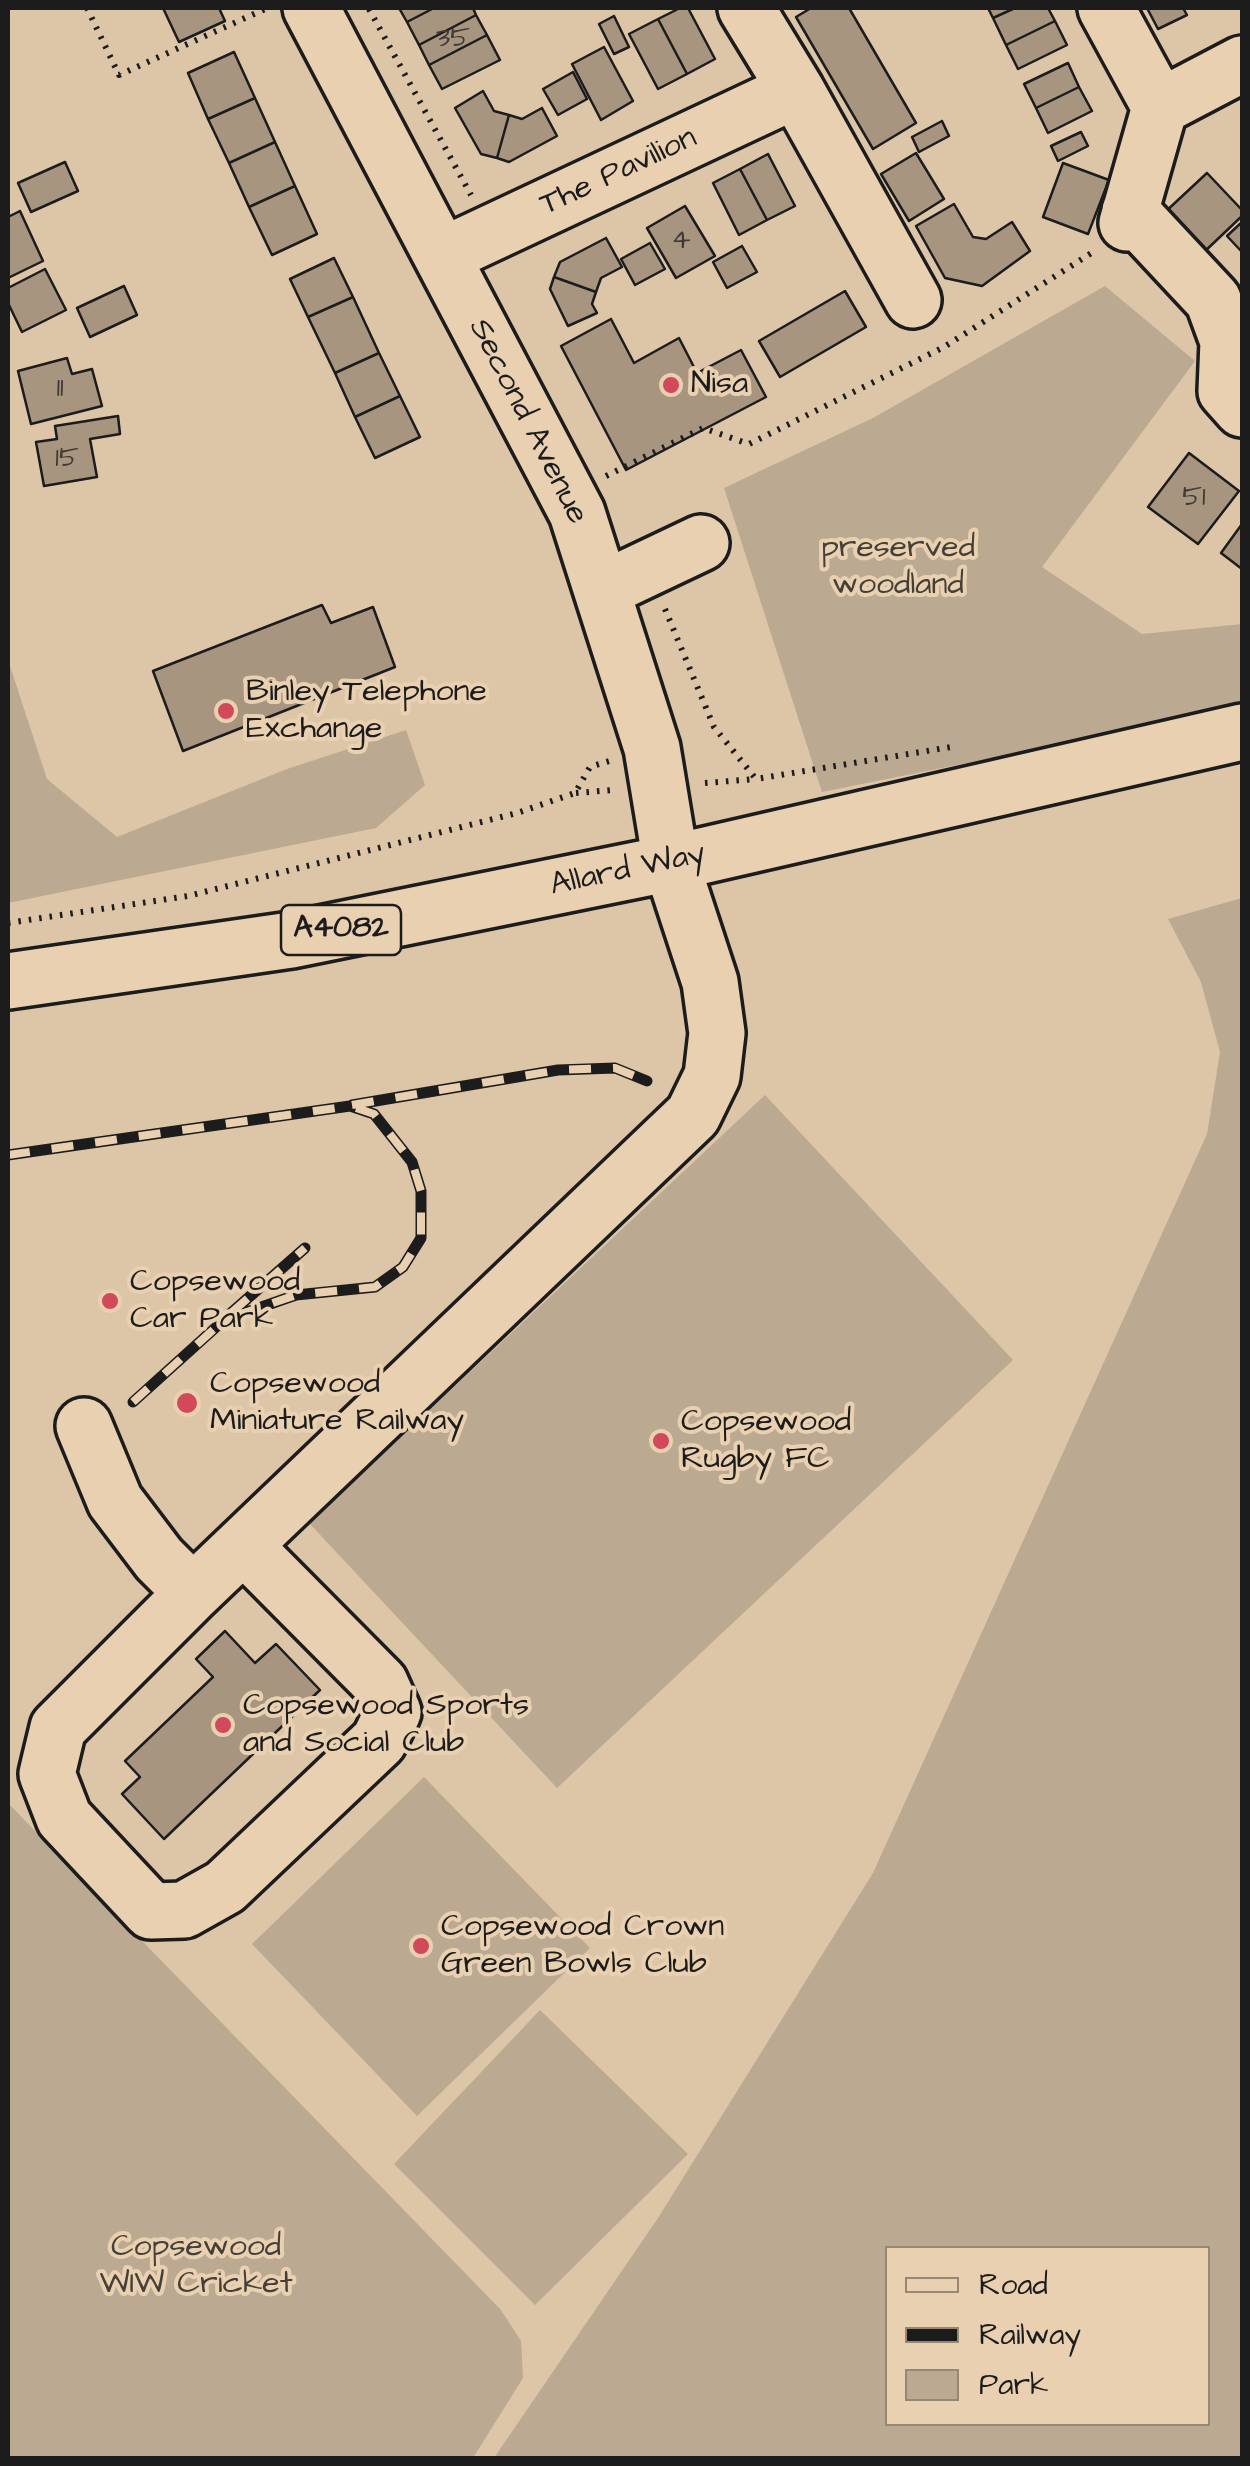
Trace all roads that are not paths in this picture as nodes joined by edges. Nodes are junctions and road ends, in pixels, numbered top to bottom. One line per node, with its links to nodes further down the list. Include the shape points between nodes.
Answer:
1 (312, 8): 7 (street, Second Avenue)
2 (746, 8): 5 (street)
3 (1106, 8): 6 (street)
4 (1242, 64): 6 (street)
5 (796, 90): 7 (street, The Pavilion); 8 (street)
6 (1160, 107): 9 (street, via 1128,217 1212,300 1228,342 1226,391)
7 (442, 256): 11 (street, Second Avenue, via 577,514)
8 (913, 300)
9 (1242, 409)
10 (701, 543): 11 (street)
11 (602, 590): 13 (street, Second Avenue, via 652,748)
12 (1242, 732): 13 (street, Allard Way / A4082)
13 (671, 863): 14 (street, Allard Way / A4082, via 291,940); 16 (street, Second Avenue, via 710,982 717,1033 712,1076 694,1115)
14 (8, 981)
15 (84, 1426): 17 (street, via 115,1501)
16 (243, 1545): 17 (street, Second Avenue); 17 (street, Second Avenue, via 380,1683 394,1712 380,1741 224,1886 184,1910 151,1911 64,1818 48,1774 58,1728)
17 (193, 1593)

